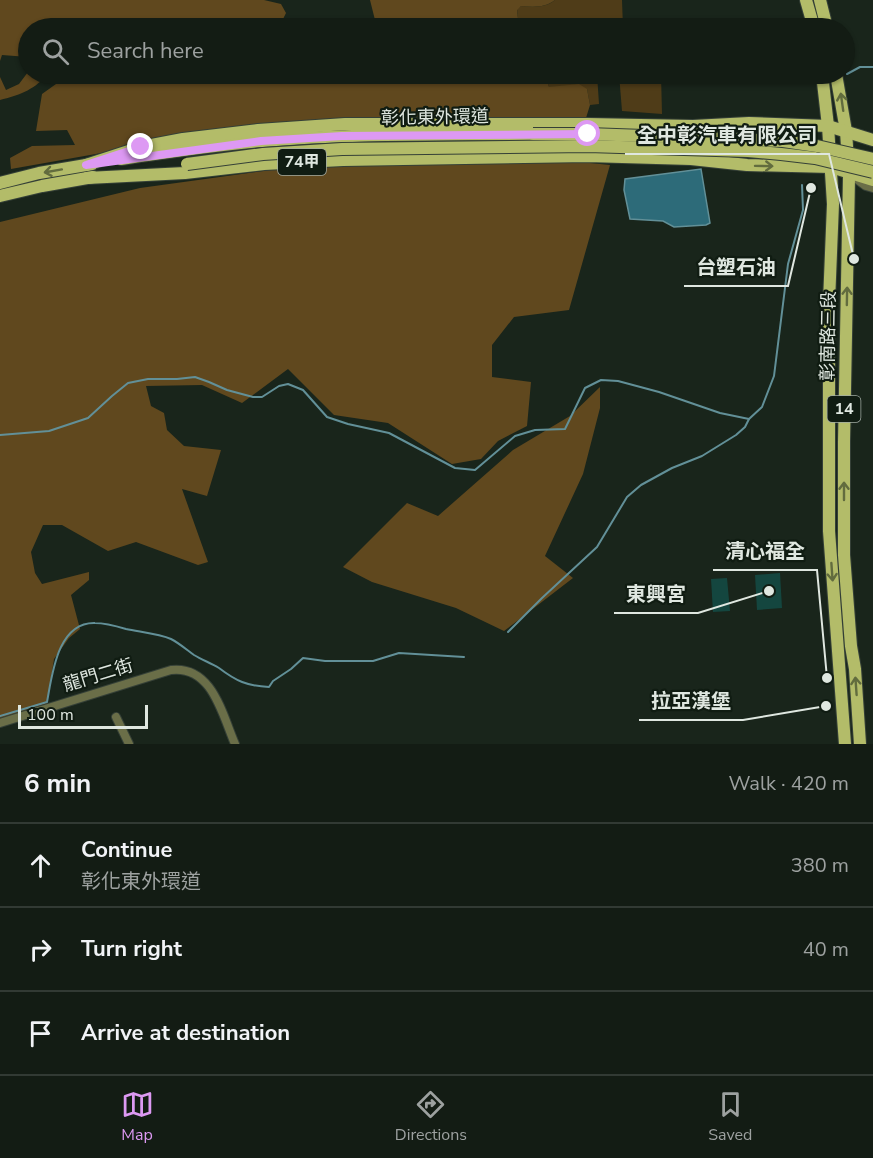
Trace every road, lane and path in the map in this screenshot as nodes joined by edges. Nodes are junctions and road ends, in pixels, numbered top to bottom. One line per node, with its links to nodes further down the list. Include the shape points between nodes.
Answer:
1 (806, 0): 3 (main road)
2 (820, 0): 4 (main road)
3 (811, 18)
4 (824, 18)
5 (823, 84): 7 (main road, 彰南路三段 / 14)
6 (838, 84): 8 (main road, 彰南路三段 / 14, one-way to 6)
7 (828, 126): 8 (main road); 12 (main road, 74甲, via 345,124 183,139 141,147); 13 (main road, 彰南路三段 / 14)
8 (846, 131): 9 (street); 10 (main road); 14 (main road, 彰南路三段 / 14)
9 (873, 134)
10 (873, 140)
11 (873, 159): 12 (main road, 彰化東外環道 / 74甲, bridge, via 783,141 588,134 342,136 261,141)
12 (86, 165): 20 (main road, 彰化東外環道 / 74甲, one-way to 20)
13 (831, 167): 14 (main road); 17 (main road, 74甲, one-way to 13, via 343,159 518,156); 27 (main road, 彰南路三段 / 14, one-way to 27, via 829,531)
14 (849, 172): 18 (main road); 21 (street); 28 (main road, 彰南路三段 / 14, one-way to 14, via 844,555)
15 (873, 172): 17 (main road, 彰化東外環道 / 74甲, bridge, via 782,154 588,146 342,149 263,154)
16 (0, 178): 20 (main road, 74甲)
17 (87, 178): 20 (main road, 彰化東外環道 / 74甲)
18 (873, 180)
19 (0, 183): 20 (main road, 彰化東外環道 / 74甲)
20 (23, 184): 22 (main road, 彰化東外環道 / 74甲)
21 (873, 187)
22 (0, 198)
23 (116, 717): 25 (street)
24 (0, 723): 26 (street, 龍門二街, via 182,669 204,680)
25 (129, 744)
26 (235, 744)
27 (844, 744)
28 (860, 744)

